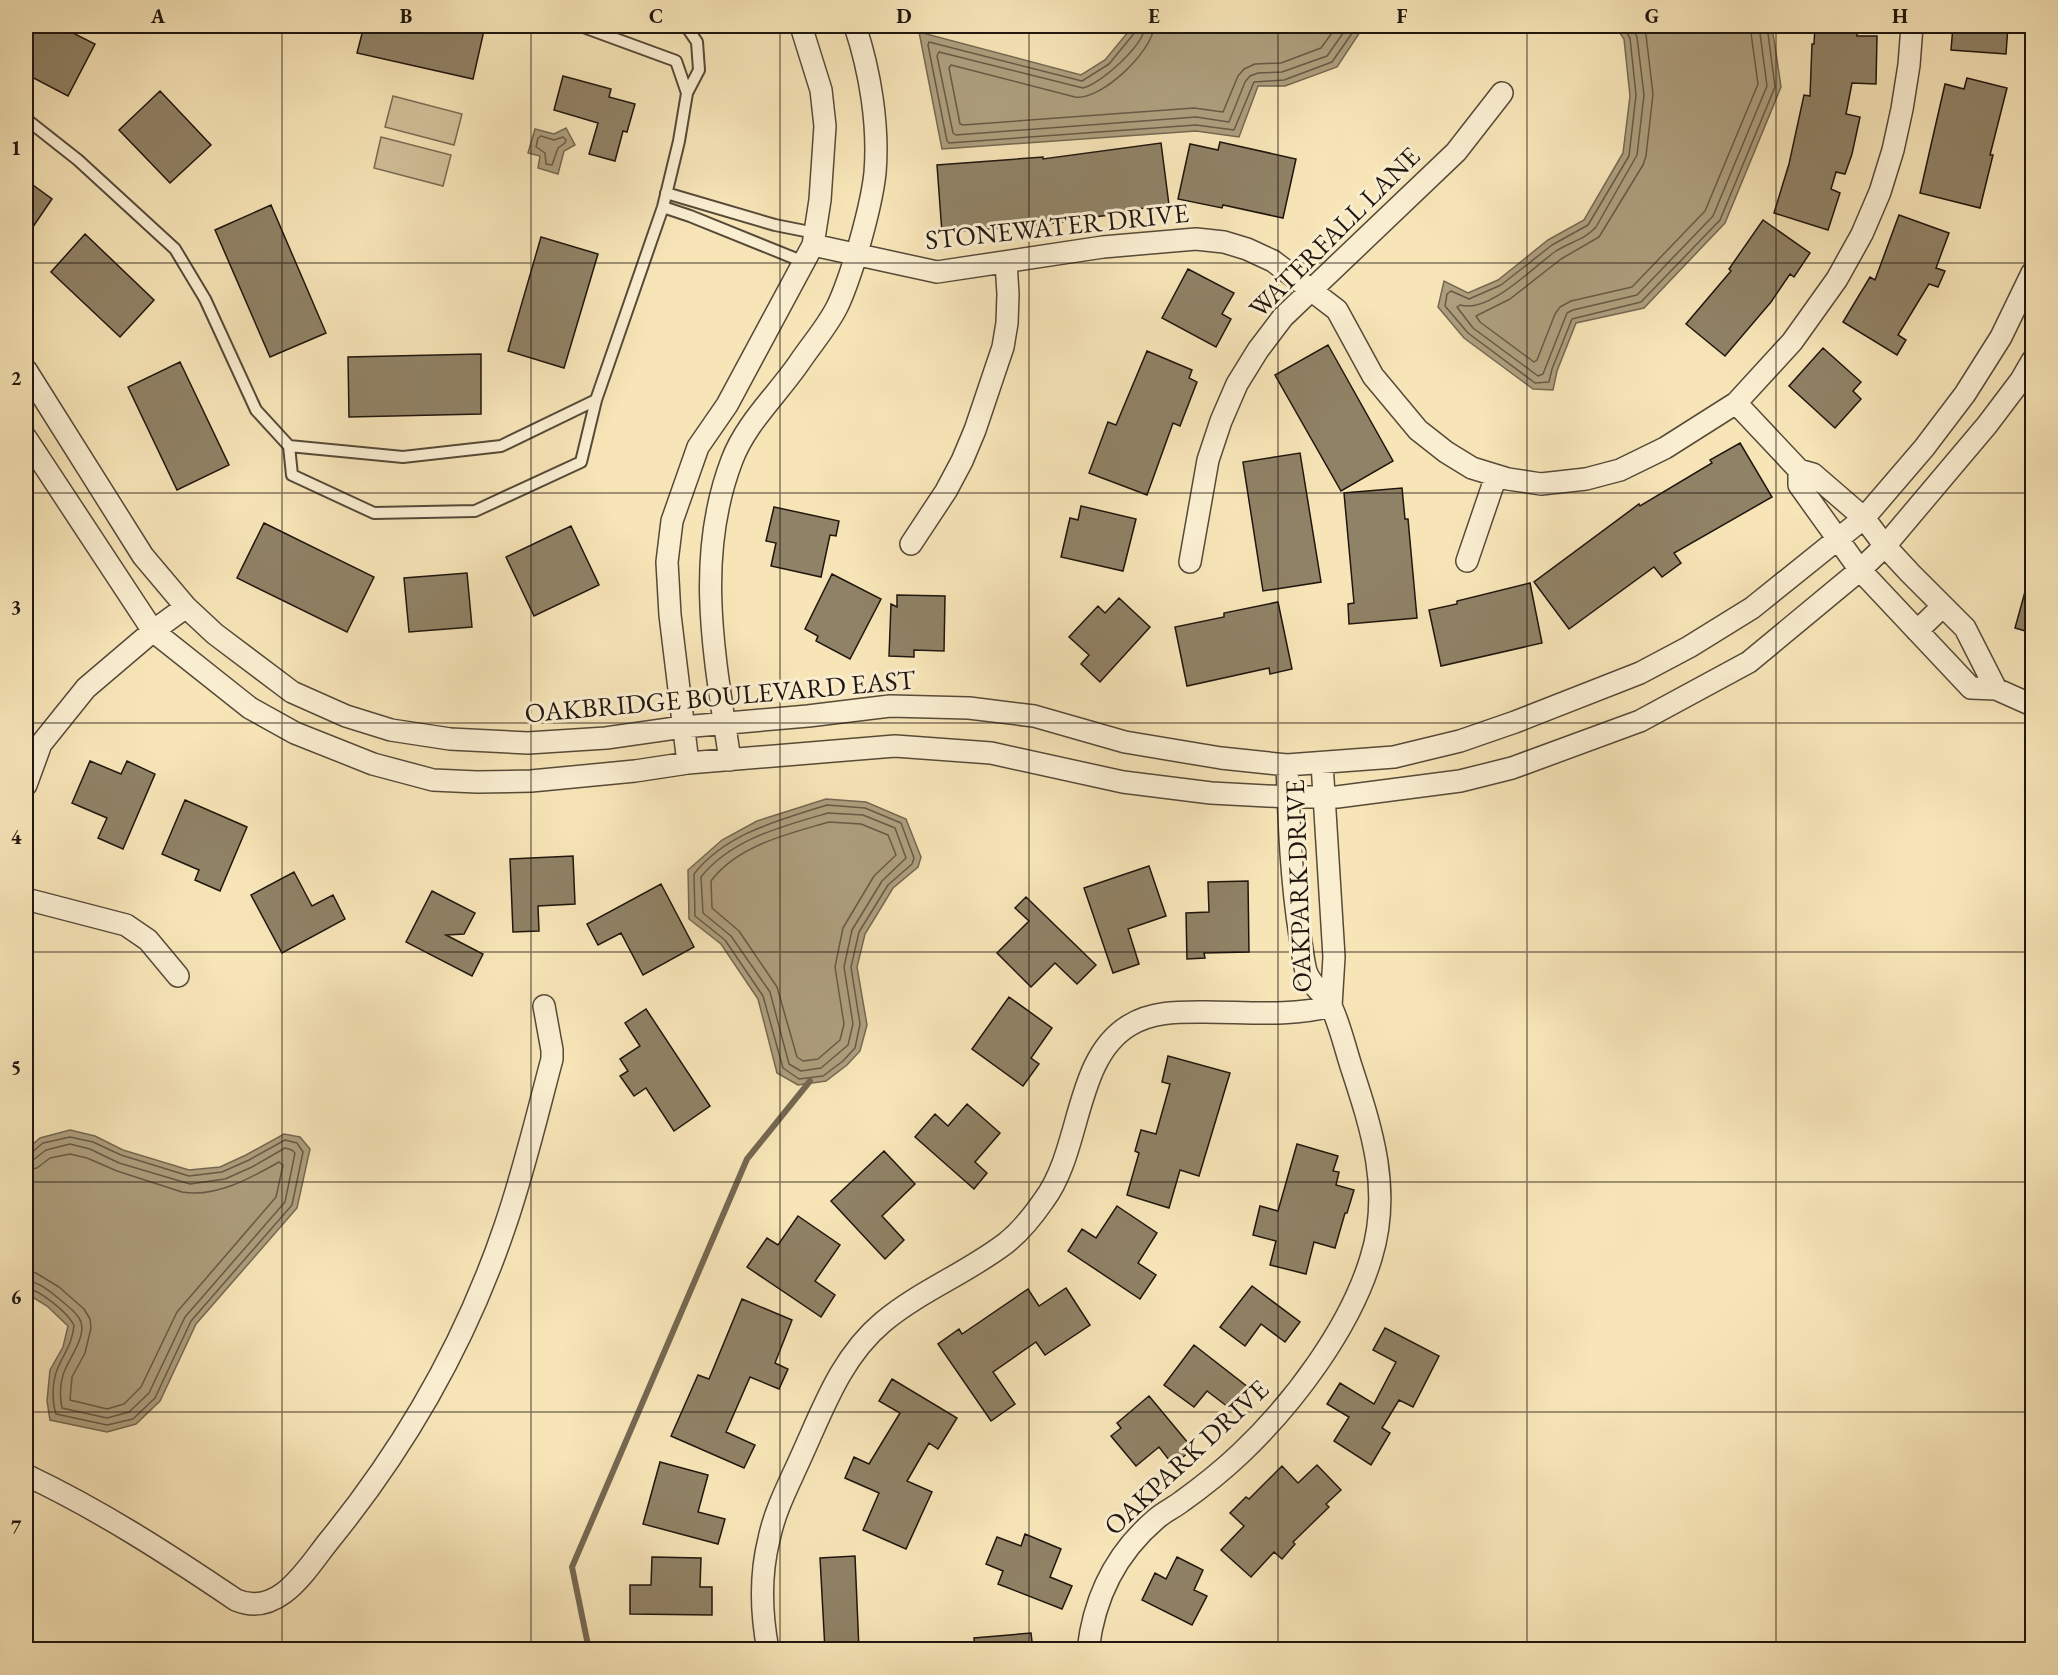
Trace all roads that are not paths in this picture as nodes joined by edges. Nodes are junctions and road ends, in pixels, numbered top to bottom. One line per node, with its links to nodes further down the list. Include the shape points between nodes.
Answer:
1 (585, 26): 6 (lane, via 676,61)
2 (686, 26): 6 (lane, via 698,42 699,70)
3 (801, 26): 11 (street, via 820,90 825,126 820,200)
4 (855, 26): 12 (street, via 864,53 875,126 875,172 867,222)
5 (1912, 26): 19 (street, STONEWATER DRIVE, via 1893,150 1862,234 1838,279 1792,342)
6 (687, 93): 9 (lane)
7 (1502, 93): 15 (street, WATERFALL LANE, via 1456,152)
8 (26, 119): 21 (lane, via 78,160 175,249 205,300 256,410)
9 (666, 194): 10 (lane); 11 (lane, via 775,225)
10 (663, 207): 11 (lane); 18 (lane)
11 (810, 247): 12 (street, STONEWATER DRIVE); 38 (street, via 727,405 699,447 672,520 667,562)
12 (856, 255): 13 (street, STONEWATER DRIVE, via 937,272); 37 (street, via 837,308 793,372 757,415 732,458 723,489 711,549 709,596)
13 (1006, 262): 15 (street, STONEWATER DRIVE, via 1103,247 1196,239 1247,249 1273,261); 26 (street, via 1005,339 975,430 946,492)
14 (2032, 273): 24 (street, OAKBRIDGE BOULEVARD EAST, via 2001,337 1965,394)
15 (1312, 290): 23 (street, STONEWATER DRIVE, via 1337,310 1372,376 1418,430 1472,468); 29 (street, WATERFALL LANE, via 1283,316 1237,384 1208,460)
16 (2032, 361): 27 (street, via 1987,425)
17 (26, 370): 32 (street, OAKBRIDGE BOULEVARD EAST, via 143,556)
18 (596, 400): 21 (lane, via 501,446 403,457); 21 (lane, via 581,462 475,511 374,513 292,474)
19 (1736, 403): 22 (street); 23 (street, STONEWATER DRIVE, via 1665,448 1620,470 1541,484)
20 (26, 438): 33 (street)
21 (289, 446)
22 (1799, 470): 24 (street, via 1813,474); 25 (street, via 1799,485)
23 (1496, 476): 28 (street)
24 (1864, 518): 25 (street, OAKBRIDGE BOULEVARD EAST); 27 (street)
25 (1839, 539): 30 (street); 41 (street, OAKBRIDGE BOULEVARD EAST, via 1752,608 1640,673 1460,741 1394,757)
26 (911, 544)
27 (1885, 546): 30 (street); 31 (street)
28 (1467, 561)
29 (1190, 562)
30 (1860, 570): 34 (street); 45 (street, via 1749,662 1640,721 1512,768 1460,781)
31 (1943, 606): 34 (street); 35 (street, via 1965,628)
32 (186, 607): 33 (street); 38 (street, OAKBRIDGE BOULEVARD EAST, via 292,692 346,716 391,730 450,739 528,743 606,738)
33 (153, 631): 40 (street, via 250,708 295,733 373,764 433,780 531,781); 43 (street, via 86,688 40,744)
34 (1917, 631): 35 (street, via 1971,688)
35 (1996, 689): 36 (street)
36 (2032, 705)
37 (724, 722): 38 (street, OAKBRIDGE BOULEVARD EAST); 39 (street); 42 (street, OAKBRIDGE BOULEVARD EAST, via 890,706 969,708 1034,716 1125,742)
38 (683, 727): 40 (street)
39 (730, 759): 40 (street); 44 (street, via 895,746 939,748 991,753 1122,782)
40 (688, 763)
41 (1322, 763): 42 (street, OAKBRIDGE BOULEVARD EAST); 45 (street, OAKPARK DRIVE)
42 (1287, 765): 44 (street, OAKPARK DRIVE)
43 (26, 785)
44 (1288, 797): 45 (street); 48 (street, OAKPARK DRIVE)
45 (1323, 797): 47 (street, OAKPARK DRIVE)
46 (26, 900): 49 (street, via 126,925 148,940)
47 (1330, 905): 48 (street); 51 (street, OAKPARK DRIVE, via 1334,957)
48 (1296, 913): 51 (street, OAKPARK DRIVE, via 1307,974)
49 (178, 976)
50 (543, 1006): 52 (street, via 552,1059 505,1227 473,1308 450,1356 380,1475 303,1574 281,1596 261,1603 236,1600 118,1524)
51 (1331, 1006): 53 (street, via 1290,1012 1165,1012 1132,1024 1111,1040 1089,1078 1069,1152 1057,1179 1029,1221 985,1258 903,1306 882,1323 856,1349 835,1382 778,1509 769,1538 762,1602); 54 (street, OAKPARK DRIVE, via 1379,1160 1381,1186 1372,1258 1339,1329 1284,1408 1218,1473 1156,1519 1114,1566 1091,1623)
52 (26, 1475)
53 (768, 1650)
54 (1088, 1650)

